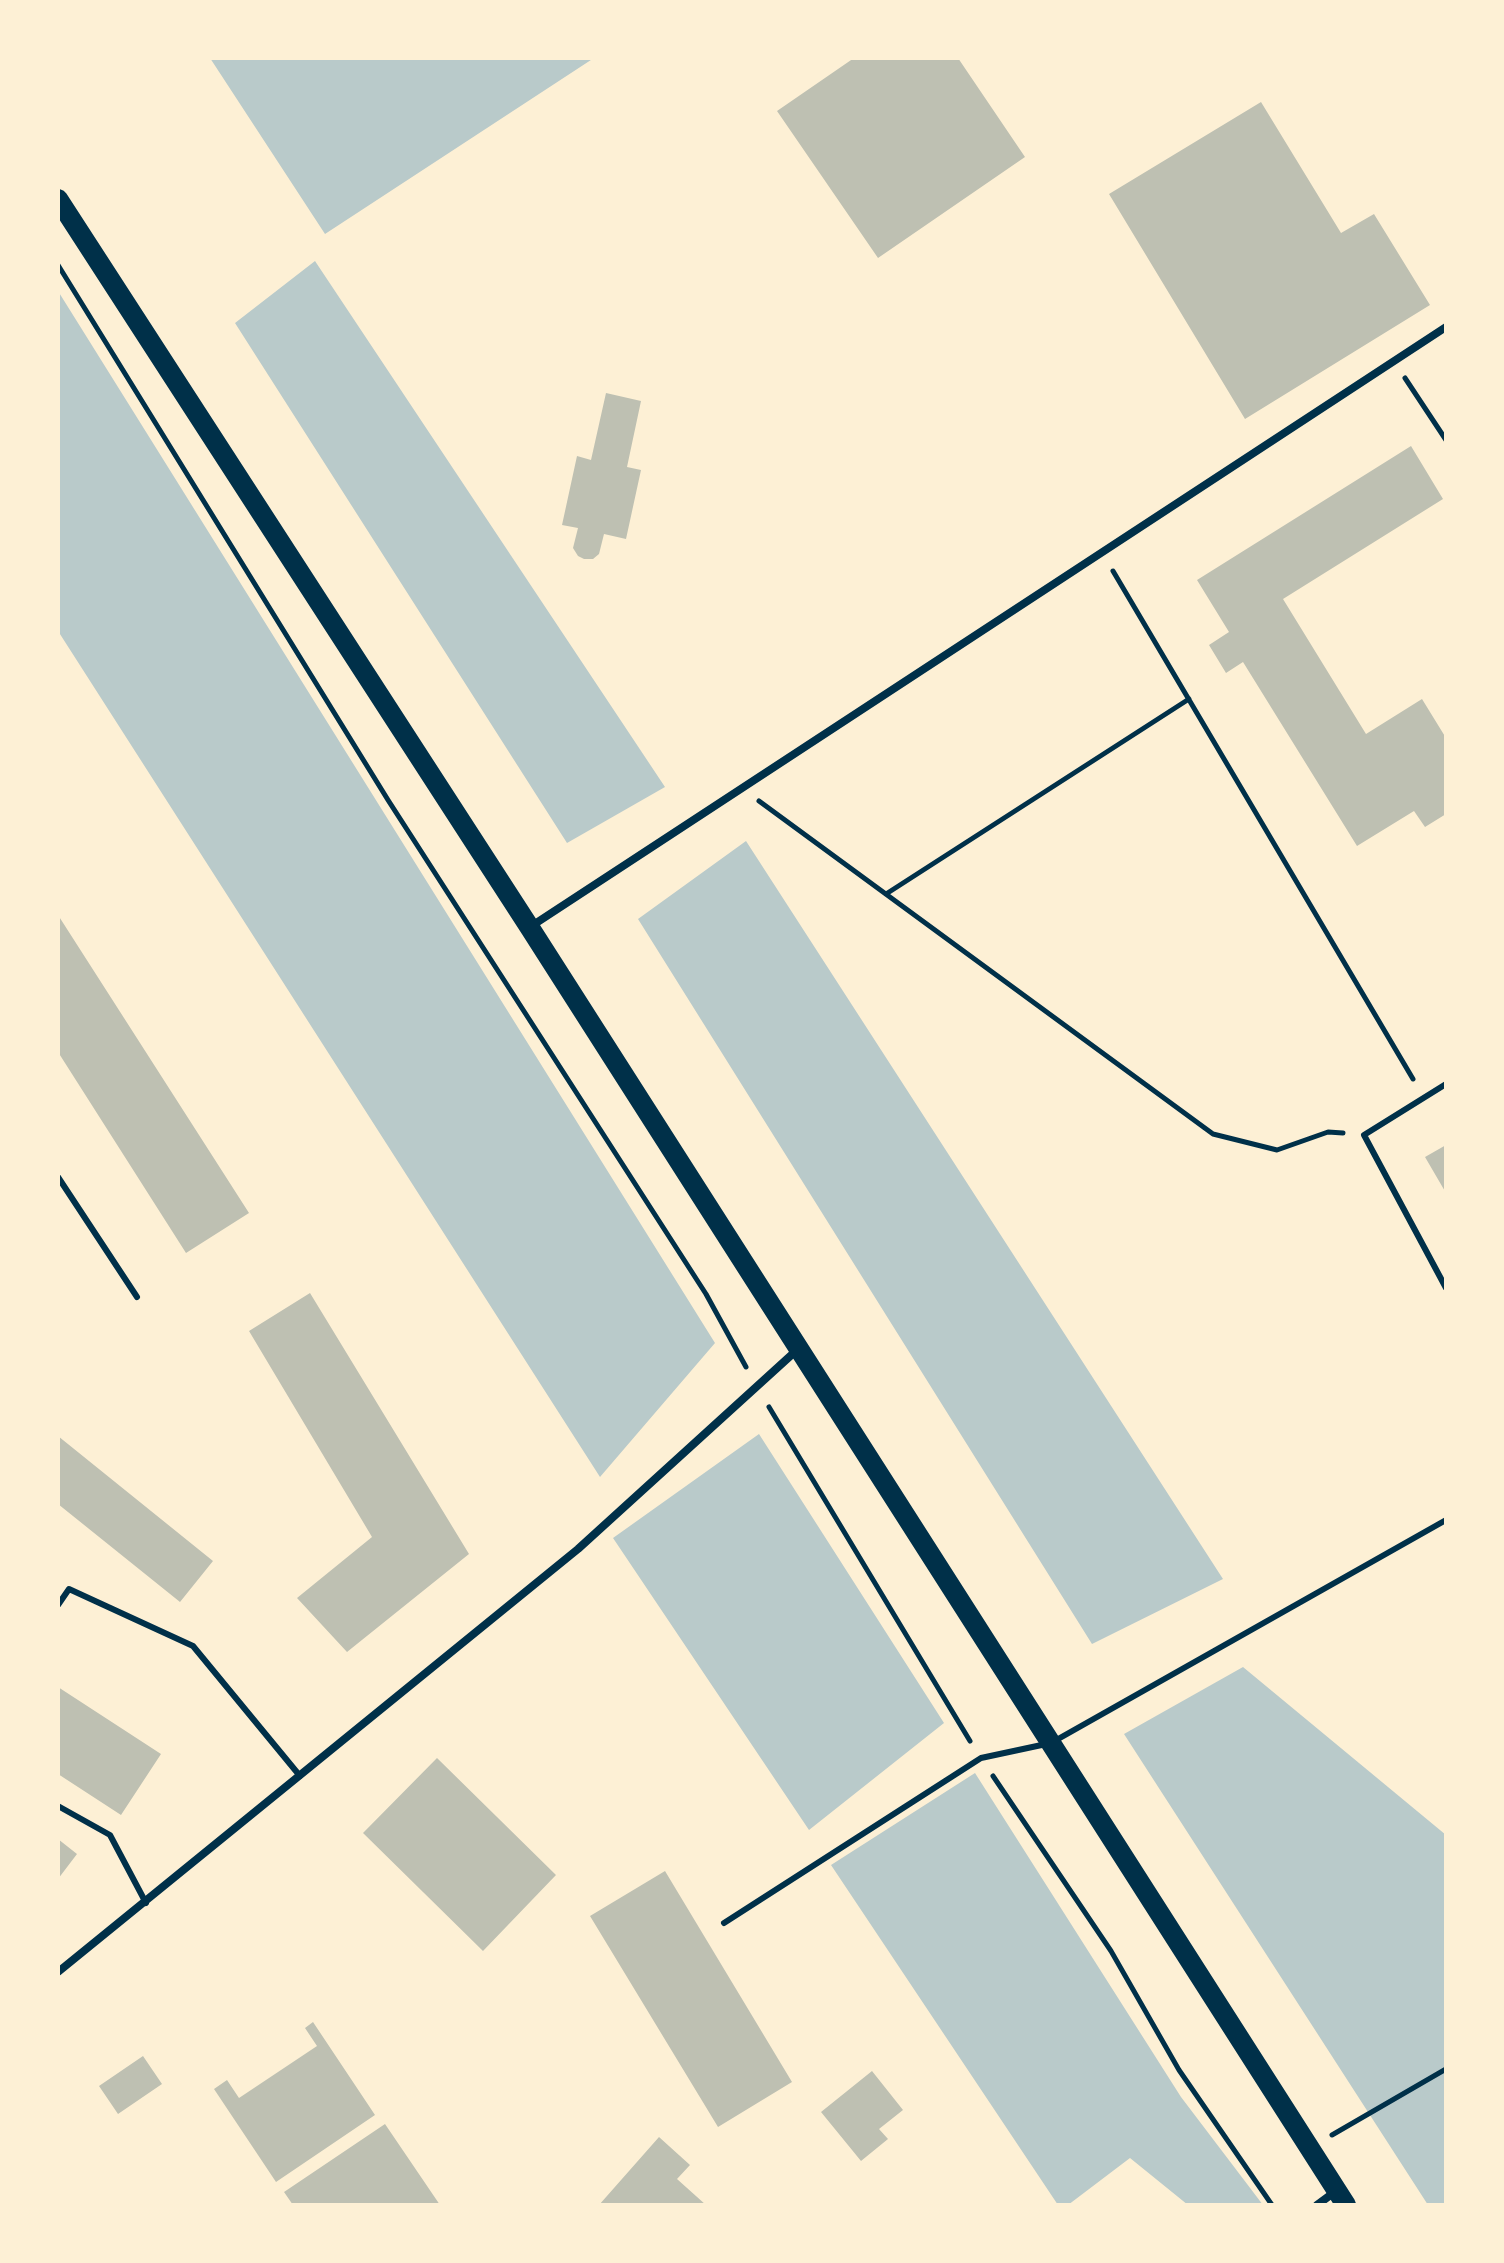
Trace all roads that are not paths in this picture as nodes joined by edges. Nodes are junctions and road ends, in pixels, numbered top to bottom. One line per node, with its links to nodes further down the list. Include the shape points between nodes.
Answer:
1 (58, 199): 3 (main road)
2 (1446, 327): 3 (street)
3 (530, 928): 8 (main road)
4 (1446, 1084): 6 (lane, via 1364,1135)
5 (58, 1177): 7 (lane)
6 (1446, 1288)
7 (137, 1297)
8 (798, 1348): 11 (main road); 12 (street, via 578,1549)
9 (1446, 1520): 11 (lane)
10 (58, 1605): 12 (lane, via 69,1589 193,1646)
11 (1051, 1743): 15 (lane, via 981,1758); 17 (main road)
12 (300, 1776): 14 (street)
13 (58, 1806): 14 (lane, via 110,1835)
14 (146, 1903): 16 (street)
15 (724, 1923)
16 (58, 1972)
17 (1342, 2198): 18 (street)
18 (1317, 2205)

